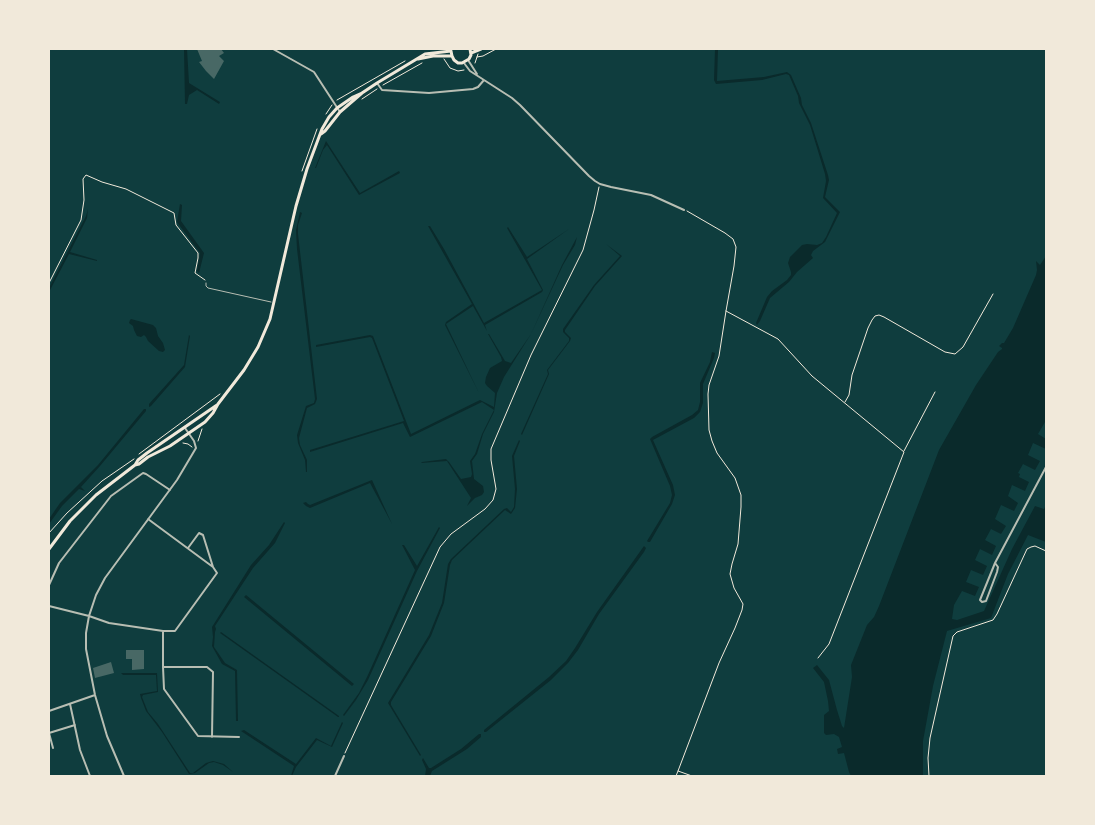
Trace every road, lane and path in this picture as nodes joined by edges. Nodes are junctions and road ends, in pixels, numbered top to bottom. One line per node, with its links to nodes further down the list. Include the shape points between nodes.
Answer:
1 (273, 49): 22 (street, via 314,72)
2 (481, 49): 5 (main road)
3 (496, 49): 13 (path, via 478,57)
4 (452, 50): 7 (main road); 8 (main road, via 428,53)
5 (470, 51): 10 (main road)
6 (443, 56): 7 (main road); 8 (main road); 14 (path, via 453,69)
7 (452, 56): 12 (main road, via 458,63)
8 (417, 59): 17 (main road)
9 (407, 60): 18 (path)
10 (468, 60): 12 (main road); 13 (street)
11 (427, 61): 19 (path)
12 (464, 63): 14 (street)
13 (472, 66): 15 (street)
14 (468, 69): 15 (street)
15 (478, 76): 16 (street)
16 (484, 80): 19 (street, via 473,89 438,93 391,91 382,90); 25 (street, via 520,105 588,176)
17 (377, 83): 19 (street); 20 (main road)
18 (366, 85)
19 (380, 87): 21 (path)
20 (362, 93): 22 (main road); 23 (main road)
21 (358, 102)
22 (338, 108): 23 (street); 24 (main road, via 325,124)
23 (340, 112): 24 (main road)
24 (321, 134): 35 (main road, via 296,206 270,319 258,347 244,370)
25 (600, 184): 26 (street, via 651,195); 63 (path, via 583,250 531,355 491,449 490,460 496,489 493,500 451,534 440,548)
26 (684, 210): 31 (path, via 725,233 735,243 735,259)
27 (49, 283): 28 (path, via 81,220 84,200 83,179 86,175 118,186 174,213 176,225 198,253 195,273)
28 (206, 283): 30 (lane, via 208,288)
29 (993, 294): 34 (path, via 963,347 954,354 945,352 882,316 875,316 868,328)
30 (271, 302)
31 (726, 311): 34 (path, via 778,339 805,369); 64 (path, via 720,356 708,388 710,430 714,447 734,478 741,495 738,544 730,574 732,585 743,608 719,662)
32 (222, 392): 43 (path, via 102,481 67,513)
33 (935, 392): 38 (path)
34 (845, 403): 38 (path)
35 (218, 404): 36 (main road); 37 (main road, via 205,422)
36 (185, 428): 37 (street); 39 (main road, via 142,456)
37 (189, 433): 39 (main road); 41 (street, via 196,448)
38 (904, 452): 53 (path, via 829,644)
39 (135, 466): 45 (main road, via 84,506)
40 (1046, 466): 47 (street)
41 (170, 490): 42 (street); 49 (street, via 143,473 110,496 59,563)
42 (148, 519): 44 (street); 51 (street, via 105,578 96,594)
43 (49, 534)
44 (188, 548): 48 (street); 48 (street, via 200,532)
45 (49, 549)
46 (1046, 551): 70 (path, via 1033,546 1027,549 993,620 957,632 953,636 930,738)
47 (995, 563): 47 (street, via 980,600 983,602 986,601 997,572 998,567)
48 (213, 567): 52 (street, via 217,573 175,631)
49 (49, 585)
50 (49, 606): 51 (street)
51 (89, 616): 52 (street, via 109,623); 55 (street, via 86,649)
52 (162, 631): 54 (street)
53 (818, 658)
54 (163, 667): 60 (street, via 164,689 198,736); 60 (street, via 207,666 211,669)
55 (95, 695): 56 (street); 66 (street, via 107,736)
56 (70, 704): 57 (street); 58 (street)
57 (49, 710)
58 (75, 725): 59 (street); 65 (street, via 80,750)
59 (49, 733): 62 (street)
60 (212, 737): 61 (street)
61 (239, 737)
62 (53, 748)
63 (344, 756): 67 (street)
64 (678, 771): 68 (path); 69 (path)
65 (90, 776)
66 (124, 776)
67 (335, 776)
68 (676, 776)
69 (692, 776)
70 (929, 776)

